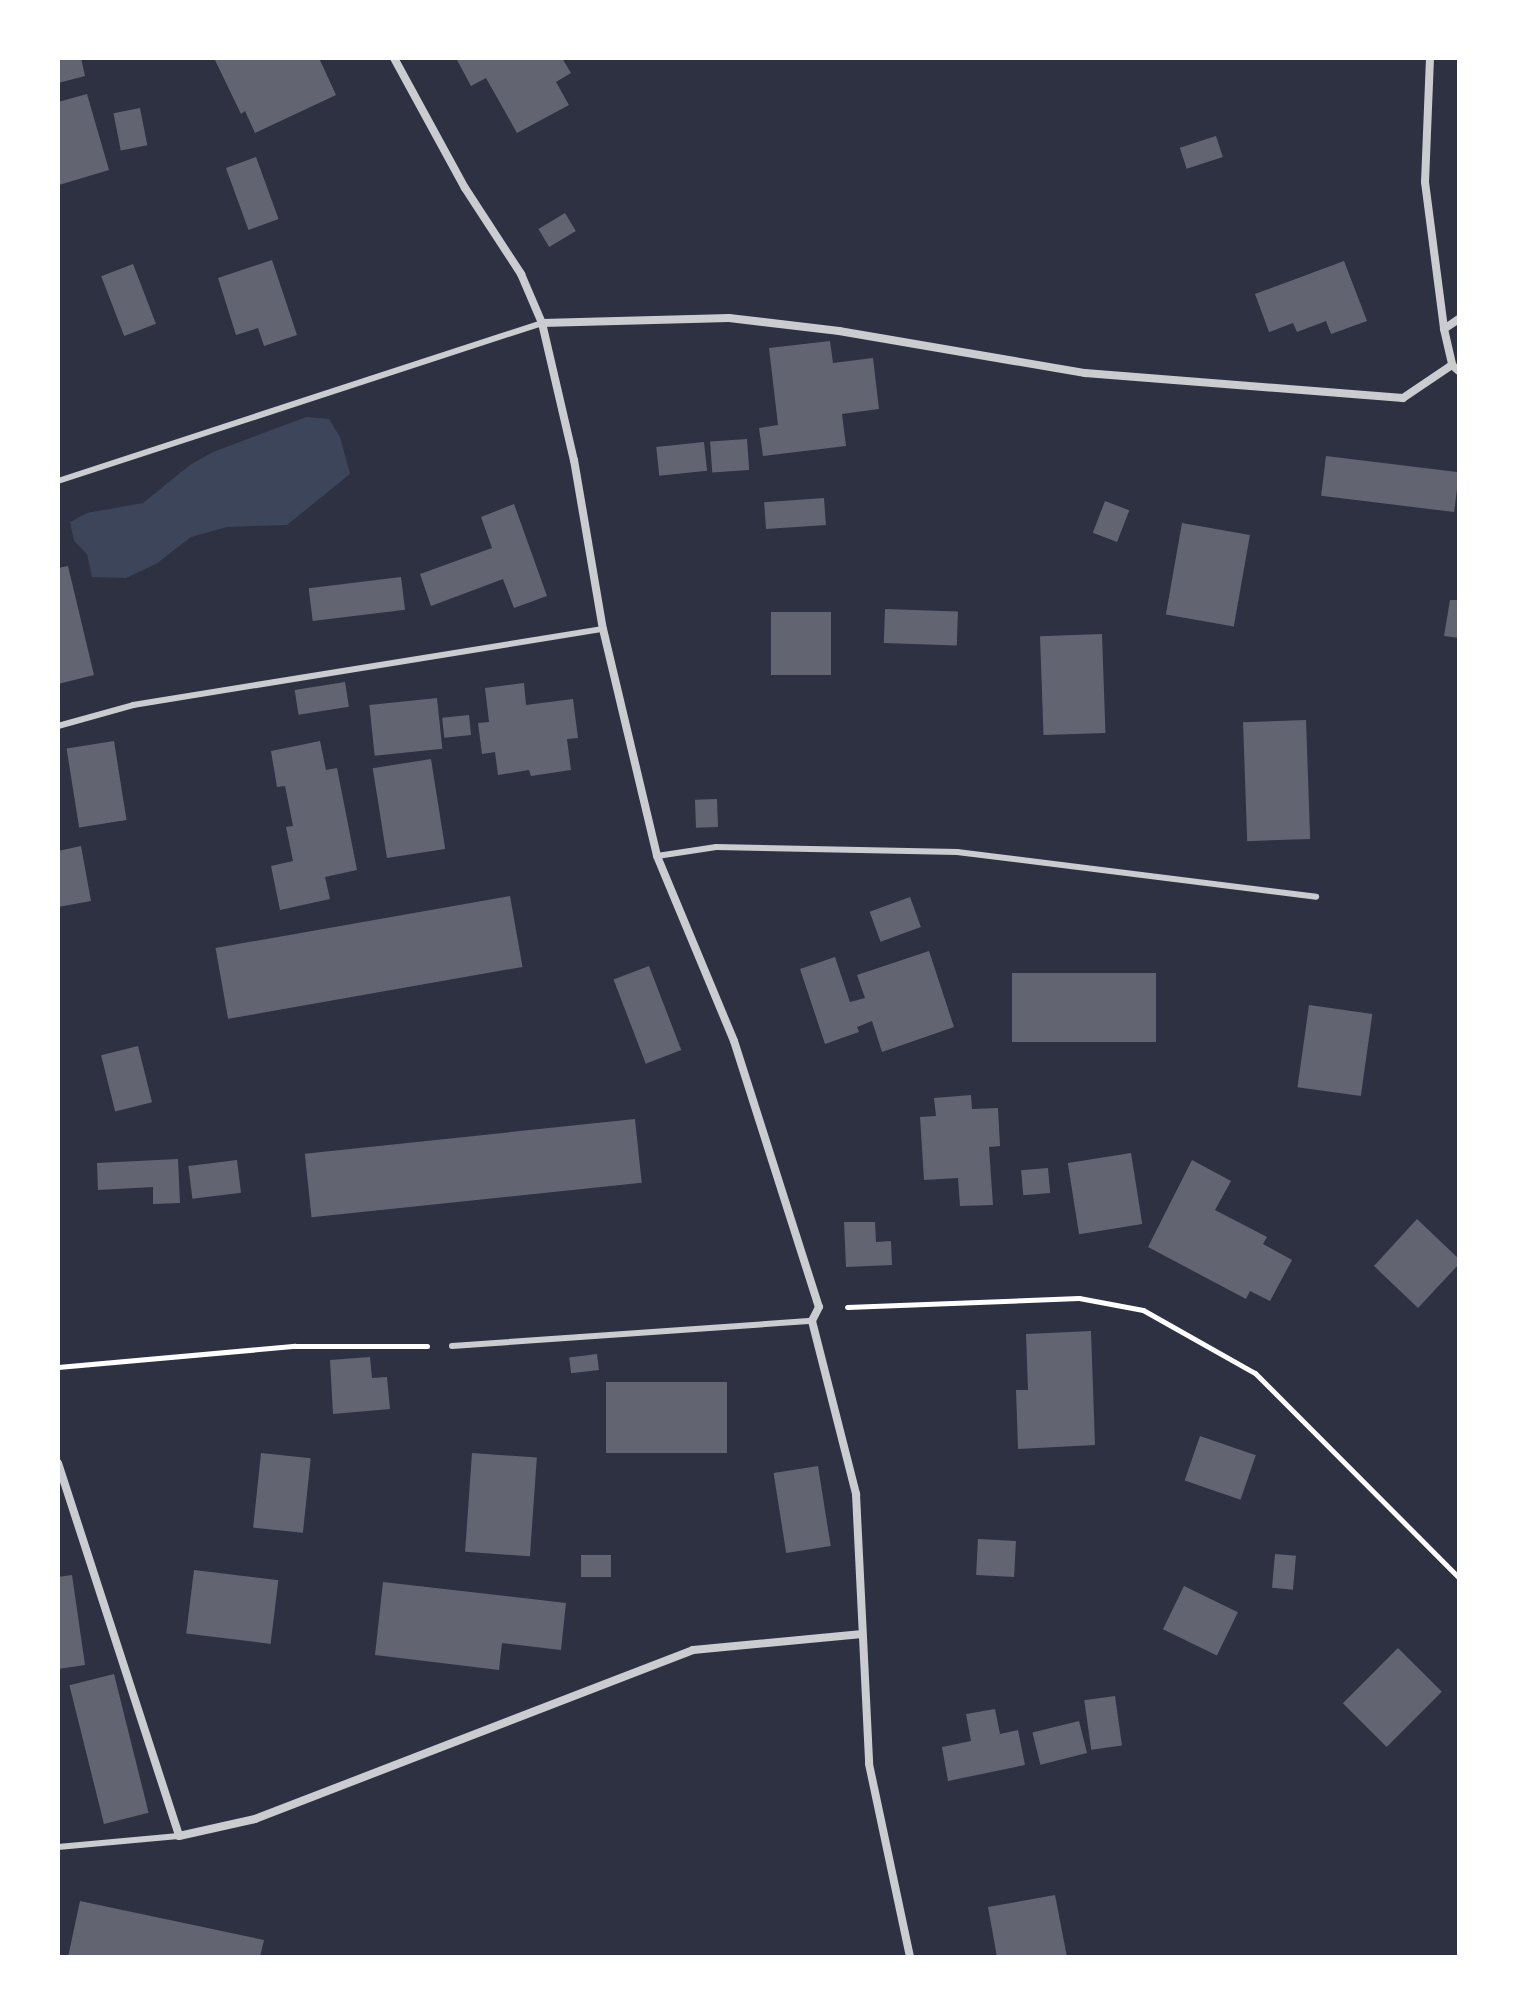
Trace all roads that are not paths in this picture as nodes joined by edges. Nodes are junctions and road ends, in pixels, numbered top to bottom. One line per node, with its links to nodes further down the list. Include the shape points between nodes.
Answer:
1 (394, 58): 4 (street, via 465,188 521,274)
2 (1430, 58): 5 (street, via 1425,182)
3 (1459, 319): 5 (street)
4 (542, 323): 6 (street, via 729,318 1085,373 1403,398); 7 (lane); 8 (street, via 574,460)
5 (1444, 329): 6 (street)
6 (1456, 368)
7 (58, 481)
8 (603, 629): 9 (lane, via 133,705); 10 (street)
9 (58, 726)
10 (657, 856): 11 (lane, via 716,847 957,852); 12 (street, via 734,1041 819,1307)
11 (1316, 897)
12 (812, 1321): 13 (lane); 15 (street, via 856,1494)
13 (452, 1346)
14 (58, 1463): 16 (street)
15 (862, 1634): 16 (street, via 693,1650 255,1819); 18 (street, via 869,1764)
16 (179, 1836): 17 (lane)
17 (58, 1847)
18 (910, 1957)

